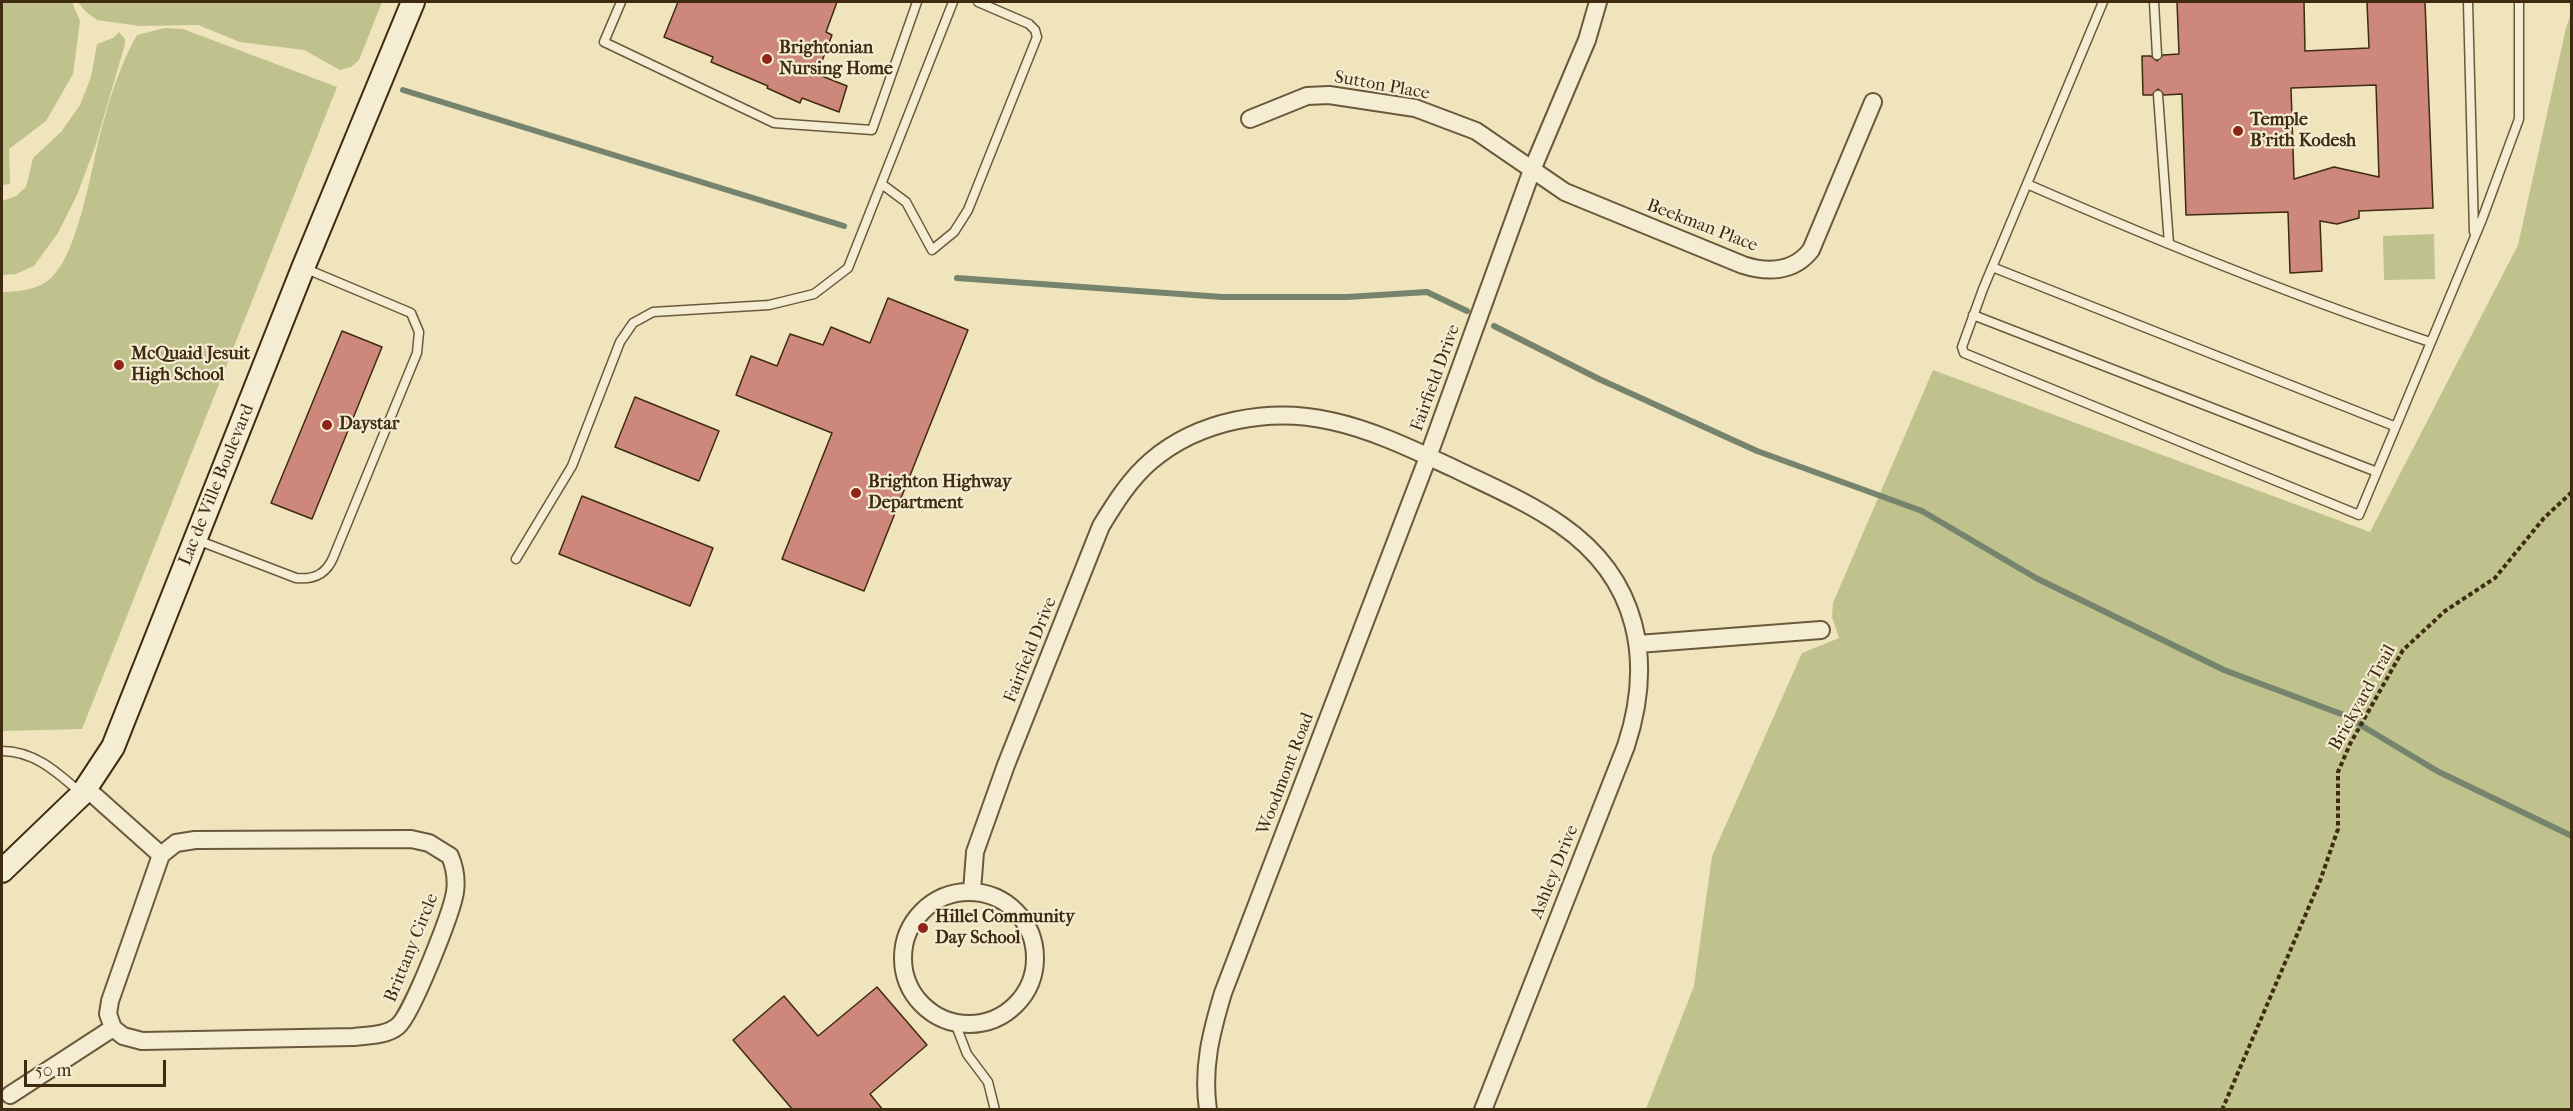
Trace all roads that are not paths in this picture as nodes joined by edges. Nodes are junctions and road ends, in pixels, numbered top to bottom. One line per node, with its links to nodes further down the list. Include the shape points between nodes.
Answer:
1 (413, 2): 21 (street, Lac de Ville Boulevard)
2 (621, 2): 3 (lane, via 604,42 774,123 872,130)
3 (918, 2)
4 (952, 2): 17 (lane)
5 (978, 2): 17 (lane, via 1029,24 1037,37 968,210 954,232 932,250 906,202)
6 (1598, 2): 15 (street, Fairfield Drive, via 1587,39)
7 (2103, 2): 16 (lane)
8 (2154, 2): 11 (lane)
9 (2468, 2): 18 (lane)
10 (2519, 2): 18 (lane, via 2519,119)
11 (2157, 55)
12 (2158, 95): 19 (lane)
13 (1873, 102): 15 (street, Beekman Place, via 1811,250 1798,262 1775,270 1743,265 1564,192)
14 (1250, 119): 15 (street, Sutton Place, via 1307,96 1329,95 1415,108 1476,131)
15 (1532, 170): 25 (street, Fairfield Drive)
16 (2027, 184): 19 (lane); 20 (lane)
17 (883, 185): 28 (lane, via 848,268 814,294 769,305 653,312 633,323 620,342 572,466)
18 (2474, 237): 23 (lane)
19 (2169, 244): 23 (lane, via 2324,306)
20 (1992, 267): 22 (lane); 24 (lane)
21 (303, 268): 27 (street, Lac de Ville Boulevard); 27 (lane, via 411,313 419,332 417,353 324,572 311,578 296,578)
22 (1973, 315): 26 (lane); 26 (lane, via 1962,347 1964,353 2292,490 2359,515)
23 (2430, 342): 24 (lane)
24 (2394, 426): 26 (lane)
25 (1428, 457): 30 (street, Ashley Drive, via 1542,512 1584,544 1626,602); 35 (street, Fairfield Drive, via 1330,420 1278,416 1221,424 1193,434 1150,461 1101,526 975,852); 40 (street, Woodmont Road, via 1223,993 1208,1041)
26 (2377, 472)
27 (196, 540): 32 (street, Lac de Ville Boulevard, via 113,747)
28 (516, 559)
29 (1821, 630): 30 (street)
30 (1638, 644): 41 (street, Ashley Drive, via 1639,695 1632,729)
31 (2, 751): 32 (lane, via 40,760)
32 (84, 792): 33 (street); 34 (street, Lac de Ville Boulevard)
33 (160, 855): 37 (street, via 110,1001 108,1014); 37 (street, Brittany Circle, via 176,843 195,840 411,839 429,843 450,856 456,877 454,894 411,1007 396,1027 383,1034 142,1041 123,1036)
34 (2, 871)
35 (972, 891): 36 (street, via 950,894 931,903 915,919 905,938 902,960 906,982 918,1000 934,1015); 36 (street, via 1000,900 1023,919 1032,937 1034,966 1025,994 1011,1009 975,1024)
36 (955, 1023): 39 (lane, via 967,1054 988,1082)
37 (113, 1028): 38 (street)
38 (10, 1095)
39 (995, 1110)
40 (1208, 1110)
41 (1483, 1110)

